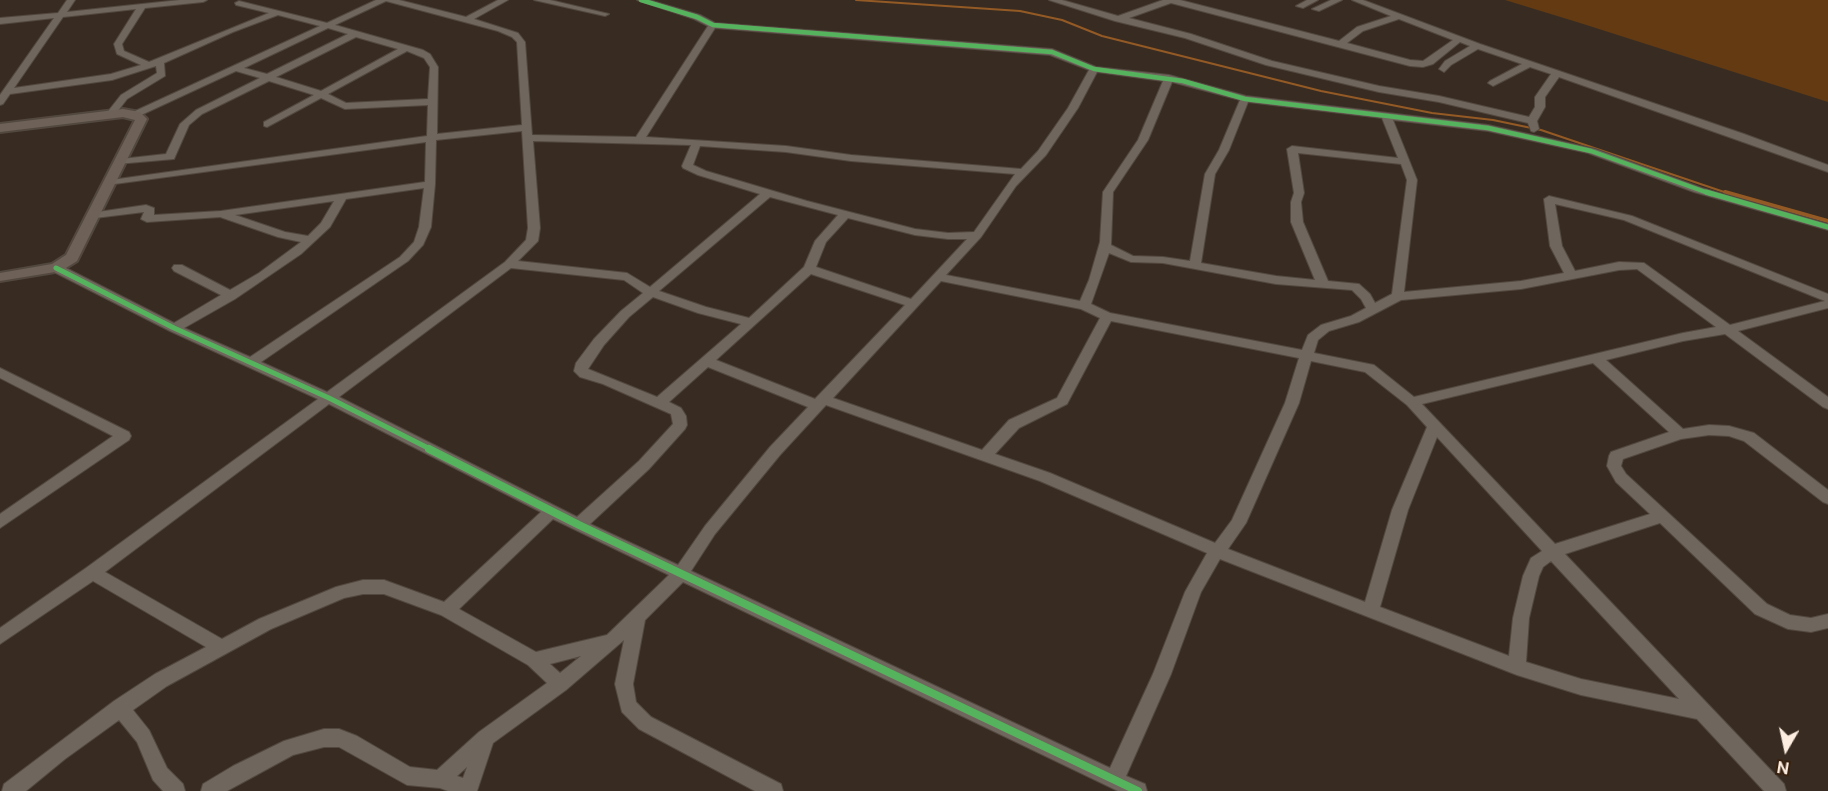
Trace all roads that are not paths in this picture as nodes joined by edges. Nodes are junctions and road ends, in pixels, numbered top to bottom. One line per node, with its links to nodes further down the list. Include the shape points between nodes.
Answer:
1 (71, 0): 18 (street)
2 (203, 0): 14 (street)
3 (383, 0): 23 (street)
4 (390, 0): 21 (street)
5 (504, 0): 21 (street)
6 (537, 0): 17 (street)
7 (641, 0): 24 (street)
8 (1056, 0): 20 (street)
9 (1171, 0): 20 (street); 28 (street)
10 (1338, 0): 13 (street)
11 (1356, 0): 19 (street)
12 (239, 2): 16 (street); 25 (street)
13 (1315, 5): 15 (street)
14 (142, 6): 18 (street); 31 (street, via 118,44 120,52)
15 (1300, 6)
16 (278, 12): 23 (street); 25 (street)
17 (605, 14)
18 (61, 15): 22 (street); 40 (street)
19 (1400, 16): 27 (street); 28 (street, via 1360,28)
20 (1121, 18): 50 (street, via 1269,63 1439,99)
21 (467, 20): 51 (street, via 515,35 521,42)
22 (0, 21)
23 (327, 25): 26 (street); 33 (street)
24 (713, 25): 34 (street, via 1052,52); 53 (street)
25 (230, 30): 31 (street)
26 (355, 34): 30 (street); 37 (street)
27 (1459, 39): 28 (street, via 1423,64); 29 (street)
28 (1340, 44)
29 (1477, 46): 32 (street); 35 (street)
30 (406, 48): 41 (street); 44 (street, via 427,56 433,63)
31 (154, 64): 40 (street, via 112,77); 45 (street, via 162,74 124,97)
32 (1529, 64): 36 (street); 39 (street)
33 (235, 68): 37 (street); 46 (street)
34 (1094, 69): 38 (street); 58 (street, via 1073,108)
35 (1444, 69)
36 (1557, 73): 50 (street, via 1540,97); 57 (street)
37 (267, 77): 41 (street); 55 (street, via 199,112 186,124 170,157)
38 (1169, 78): 42 (street); 69 (street, via 1143,140 1108,192)
39 (1493, 83)
40 (7, 92): 43 (street)
41 (320, 94): 44 (street, via 349,106); 48 (street)
42 (1245, 99): 47 (street); 71 (street, via 1210,174)
43 (0, 102)
44 (432, 102): 52 (street)
45 (111, 114): 46 (main road); 49 (main road)
46 (136, 114): 55 (main road, via 140,123)
47 (1386, 115): 50 (street, via 1488,128); 56 (street)
48 (267, 124)
49 (0, 128)
50 (1534, 129): 66 (street, via 1698,190)
51 (528, 132): 52 (street); 53 (street); 70 (street, via 532,242)
52 (431, 138): 59 (street); 60 (street)
53 (639, 140): 54 (street)
54 (697, 142): 58 (street); 61 (street, via 687,162 690,169)
55 (121, 162): 59 (main road)
56 (1406, 162): 78 (street, via 1292,149 1299,193 1297,222); 81 (street, via 1412,197)
57 (1828, 169)
58 (1025, 172): 67 (street, via 1012,184)
59 (111, 183): 65 (main road)
60 (430, 184): 62 (street); 95 (street, via 425,226 419,243 404,259)
61 (768, 192): 64 (street); 79 (street)
62 (342, 197): 63 (street); 68 (street)
63 (220, 214): 65 (street, via 147,219 150,210 146,208); 68 (street, via 282,235)
64 (846, 214): 67 (street, via 934,235); 74 (street, via 821,241)
65 (95, 215): 72 (main road, via 72,258)
66 (1828, 227)
67 (977, 235): 76 (street)
68 (312, 240): 80 (street)
69 (1105, 247): 71 (street, via 1131,259); 84 (street)
70 (509, 264): 79 (street, via 627,277); 97 (street)
71 (1195, 267): 78 (street)
72 (56, 268): 77 (main road); 90 (street)
73 (178, 268): 80 (street)
74 (809, 269): 83 (street); 89 (street)
75 (1571, 275): 81 (street, via 1521,285); 82 (street, via 1557,246 1549,200 1628,218); 91 (street, via 1640,265)
76 (938, 277): 83 (street); 84 (street)
77 (0, 278)
78 (1323, 284): 86 (street, via 1355,287)
79 (650, 292): 89 (street); 100 (street, via 599,342 581,371)
80 (231, 296): 90 (street)
81 (1398, 296): 86 (street)
82 (1828, 298)
83 (911, 303): 99 (street)
84 (1084, 306): 87 (street)
85 (1821, 306): 88 (street); 91 (street)
86 (1372, 308): 92 (street, via 1355,319 1317,332)
87 (1107, 316): 92 (street); 104 (street, via 1062,401 1014,424)
88 (1828, 316)
89 (751, 323): 94 (street)
90 (174, 328): 95 (street)
91 (1730, 329): 93 (street); 101 (street)
92 (1305, 355): 98 (street, via 1369,368); 110 (street, via 1292,403 1243,513)
93 (1596, 358): 98 (street); 103 (street)
94 (706, 361): 99 (street); 100 (street)
95 (251, 363): 97 (street)
96 (0, 372): 108 (street, via 124,436)
97 (329, 398): 106 (street); 112 (street)
98 (1412, 402): 102 (street)
99 (822, 403): 104 (street); 113 (street, via 775,451 710,530)
100 (658, 404): 109 (street, via 675,411 680,425 644,465)
101 (1828, 404)
102 (1434, 427): 111 (street); 115 (street, via 1400,510)
103 (1680, 434): 105 (street, via 1710,430 1749,437); 107 (street, via 1616,456 1614,466 1621,478)
104 (986, 456): 110 (street, via 1070,487)
105 (1828, 498)
106 (552, 511): 109 (street); 114 (street)
107 (1661, 517): 111 (street); 117 (street, via 1761,609 1788,622 1811,625)
108 (0, 522)
109 (579, 525): 113 (street)
110 (1217, 551): 115 (street); 128 (street, via 1193,592)
111 (1551, 552): 122 (street, via 1537,562 1531,576 1521,618); 125 (street)
112 (92, 573): 118 (street); 120 (street)
113 (681, 574): 116 (street); 128 (street)
114 (447, 610): 120 (street, via 384,586 363,587 265,624); 121 (street)
115 (1371, 610): 122 (street)
116 (637, 618): 119 (street); 134 (street, via 624,684 628,706 645,723)
117 (1828, 621)
118 (0, 637)
119 (611, 642): 121 (street); 123 (street)
120 (221, 647): 124 (street)
121 (534, 660): 123 (street)
122 (1516, 667): 125 (street, via 1581,687)
123 (560, 684): 126 (street)
124 (120, 707): 129 (street); 130 (street, via 142,736 160,774)
125 (1700, 711): 136 (street)
126 (486, 738): 127 (street); 133 (street)
127 (440, 779): 131 (street, via 407,776 351,742 324,738 290,747); 132 (street, via 457,784)
128 (1115, 779): 135 (street)
129 (11, 791)
130 (176, 791)
131 (210, 791)
132 (464, 791)
133 (468, 791)
134 (774, 791)
135 (1138, 791)
136 (1777, 791)

